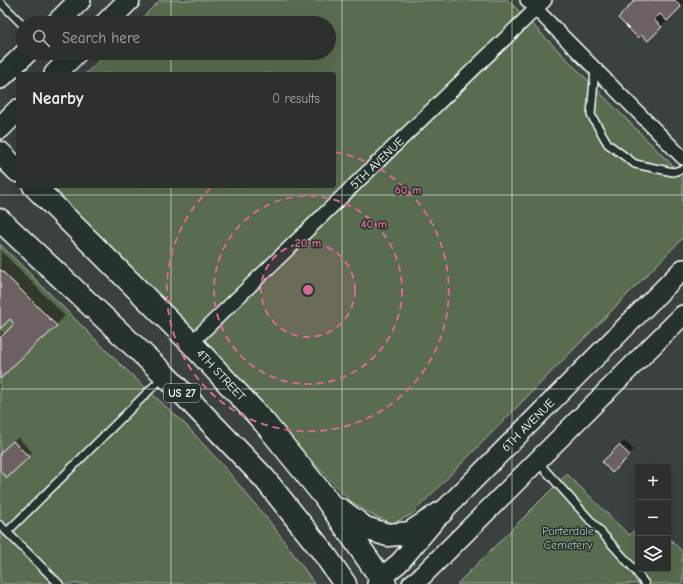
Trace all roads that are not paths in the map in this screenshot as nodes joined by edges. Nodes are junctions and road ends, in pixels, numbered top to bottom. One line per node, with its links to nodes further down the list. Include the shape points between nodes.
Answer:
1 (80, 0): 5 (main road)
2 (129, 0): 6 (main road)
3 (0, 2): 7 (lane)
4 (536, 3): 10 (street); 23 (street, 5TH AVENUE)
5 (64, 16)
6 (113, 16)
7 (16, 18)
8 (19, 60): 12 (main road)
9 (69, 60): 11 (main road)
10 (595, 69): 16 (street); 18 (lane, via 591,115 608,144 635,164 673,172)
11 (56, 72)
12 (0, 78)
13 (16, 112): 14 (main road)
14 (0, 128)
15 (0, 153): 17 (highway)
16 (683, 158)
17 (16, 168)
18 (683, 169)
19 (36, 188): 23 (highway, 4TH STREET)
20 (0, 220): 24 (highway, US 27)
21 (683, 269): 27 (main road, 6TH AVENUE)
22 (683, 315): 25 (main road)
23 (191, 343): 26 (highway, 4TH STREET, via 264,422)
24 (165, 375): 29 (lane); 32 (highway, US 27, via 264,478)
25 (536, 461): 33 (main road); 34 (lane)
26 (324, 496): 27 (highway, via 365,528 388,536 410,532); 30 (highway, 4TH STREET)
27 (442, 512): 30 (main road, 6TH AVENUE)
28 (0, 525): 29 (lane)
29 (7, 532): 31 (lane)
30 (381, 582)
31 (59, 584)
32 (345, 584)
33 (412, 584)
34 (645, 584)

